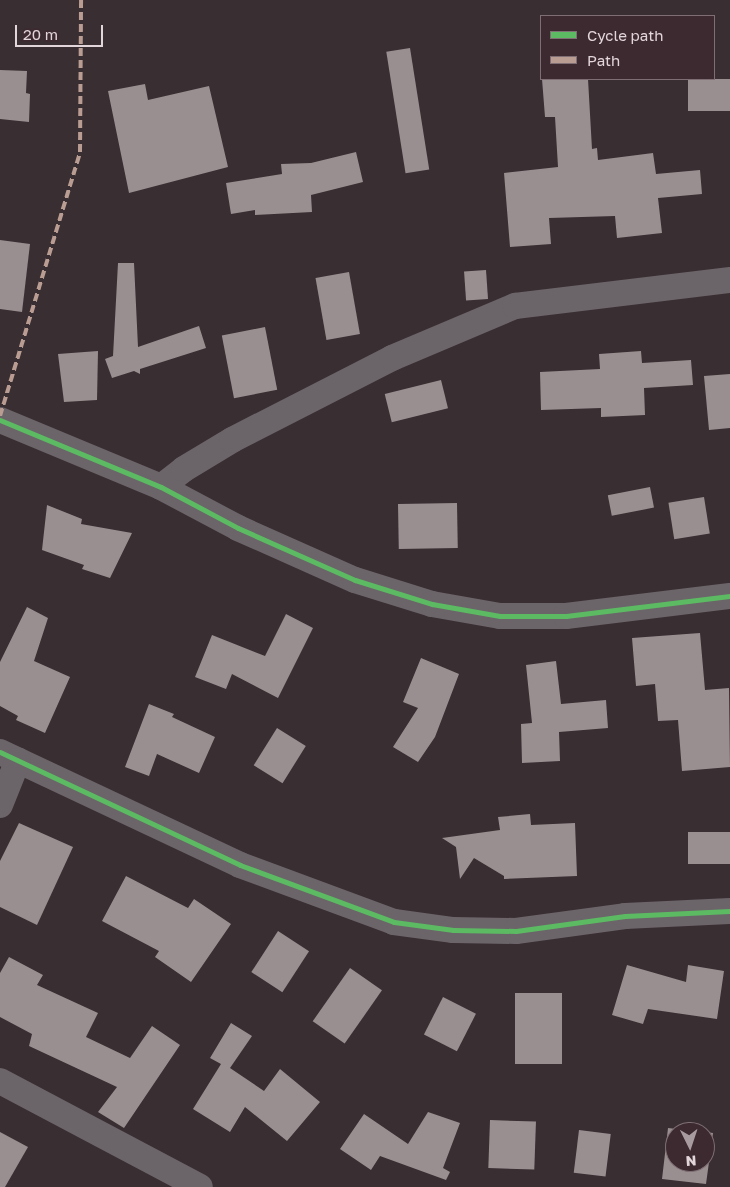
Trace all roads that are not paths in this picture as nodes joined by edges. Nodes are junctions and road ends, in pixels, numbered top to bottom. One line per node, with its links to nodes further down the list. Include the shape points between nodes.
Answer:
1 (730, 280): 3 (street, via 515,306 392,358 232,440)
2 (0, 420): 3 (street)
3 (161, 487): 4 (street, via 238,528 354,580 432,604 500,616 566,616)
4 (730, 596)
5 (9, 756): 6 (street); 7 (street, via 240,865 394,922 453,930 516,931 625,916)
6 (0, 805)
7 (730, 911)
8 (0, 1081): 9 (street)
9 (200, 1187)

